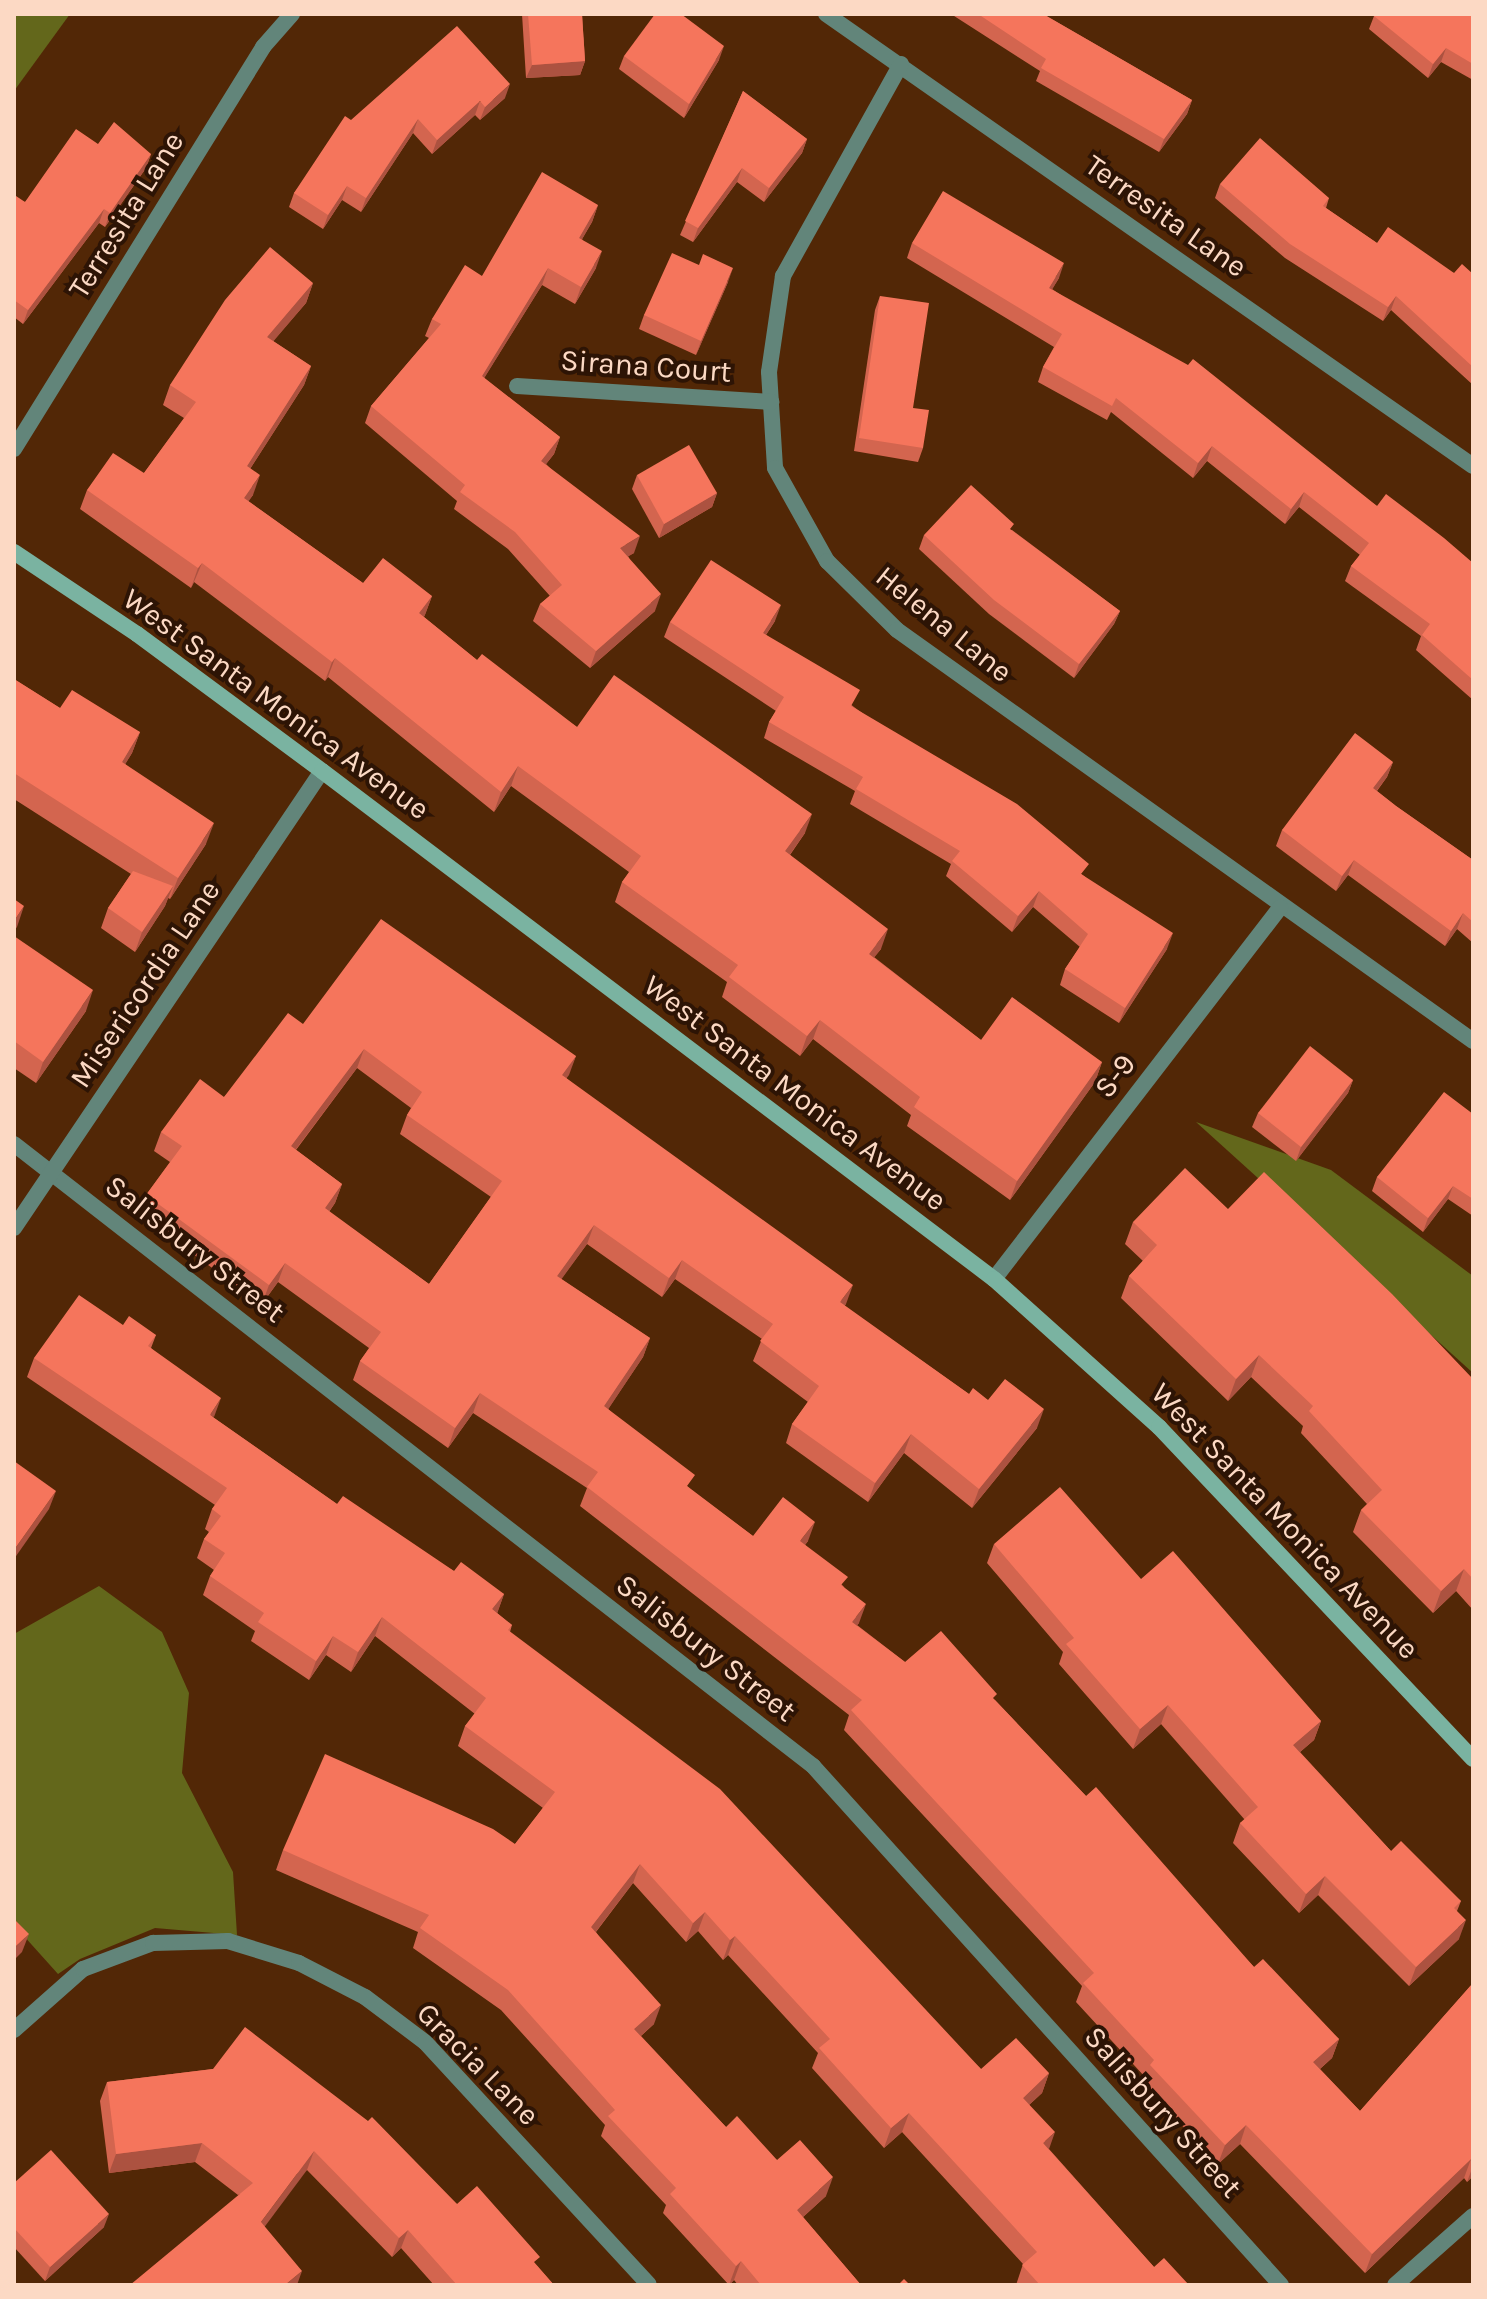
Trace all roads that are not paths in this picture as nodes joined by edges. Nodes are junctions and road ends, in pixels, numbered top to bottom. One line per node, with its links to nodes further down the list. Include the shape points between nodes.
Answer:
1 (292, 14): 6 (street, Terresita Lane, via 263,47)
2 (826, 14): 3 (street, Terresita Lane)
3 (901, 64): 5 (street, Helena Lane, via 783,276 769,372); 7 (street, Terresita Lane)
4 (517, 386): 5 (street, Sirana Court)
5 (771, 402): 10 (street, Helena Lane, via 775,468 827,561 897,630)
6 (14, 449)
7 (1473, 466)
8 (14, 552): 9 (main road, West Santa Monica Avenue, via 137,634)
9 (322, 771): 13 (street, Misericordia Lane); 15 (main road, West Santa Monica Avenue)
10 (1280, 907): 11 (street, Helena Lane); 15 (street, S-9)
11 (1473, 1041)
12 (14, 1144): 13 (street, Salisbury Street)
13 (52, 1173): 14 (street, Misericordia Lane); 20 (street, Salisbury Street, via 813,1766)
14 (14, 1228)
15 (994, 1279): 16 (main road, West Santa Monica Avenue, via 1159,1427)
16 (1473, 1759)
17 (14, 2030): 19 (street, Gracia Lane, via 83,1969 153,1943 228,1941 299,1963 365,1997 425,2042)
18 (1473, 2216): 21 (street)
19 (649, 2285)
20 (1281, 2285)
21 (1395, 2285)

